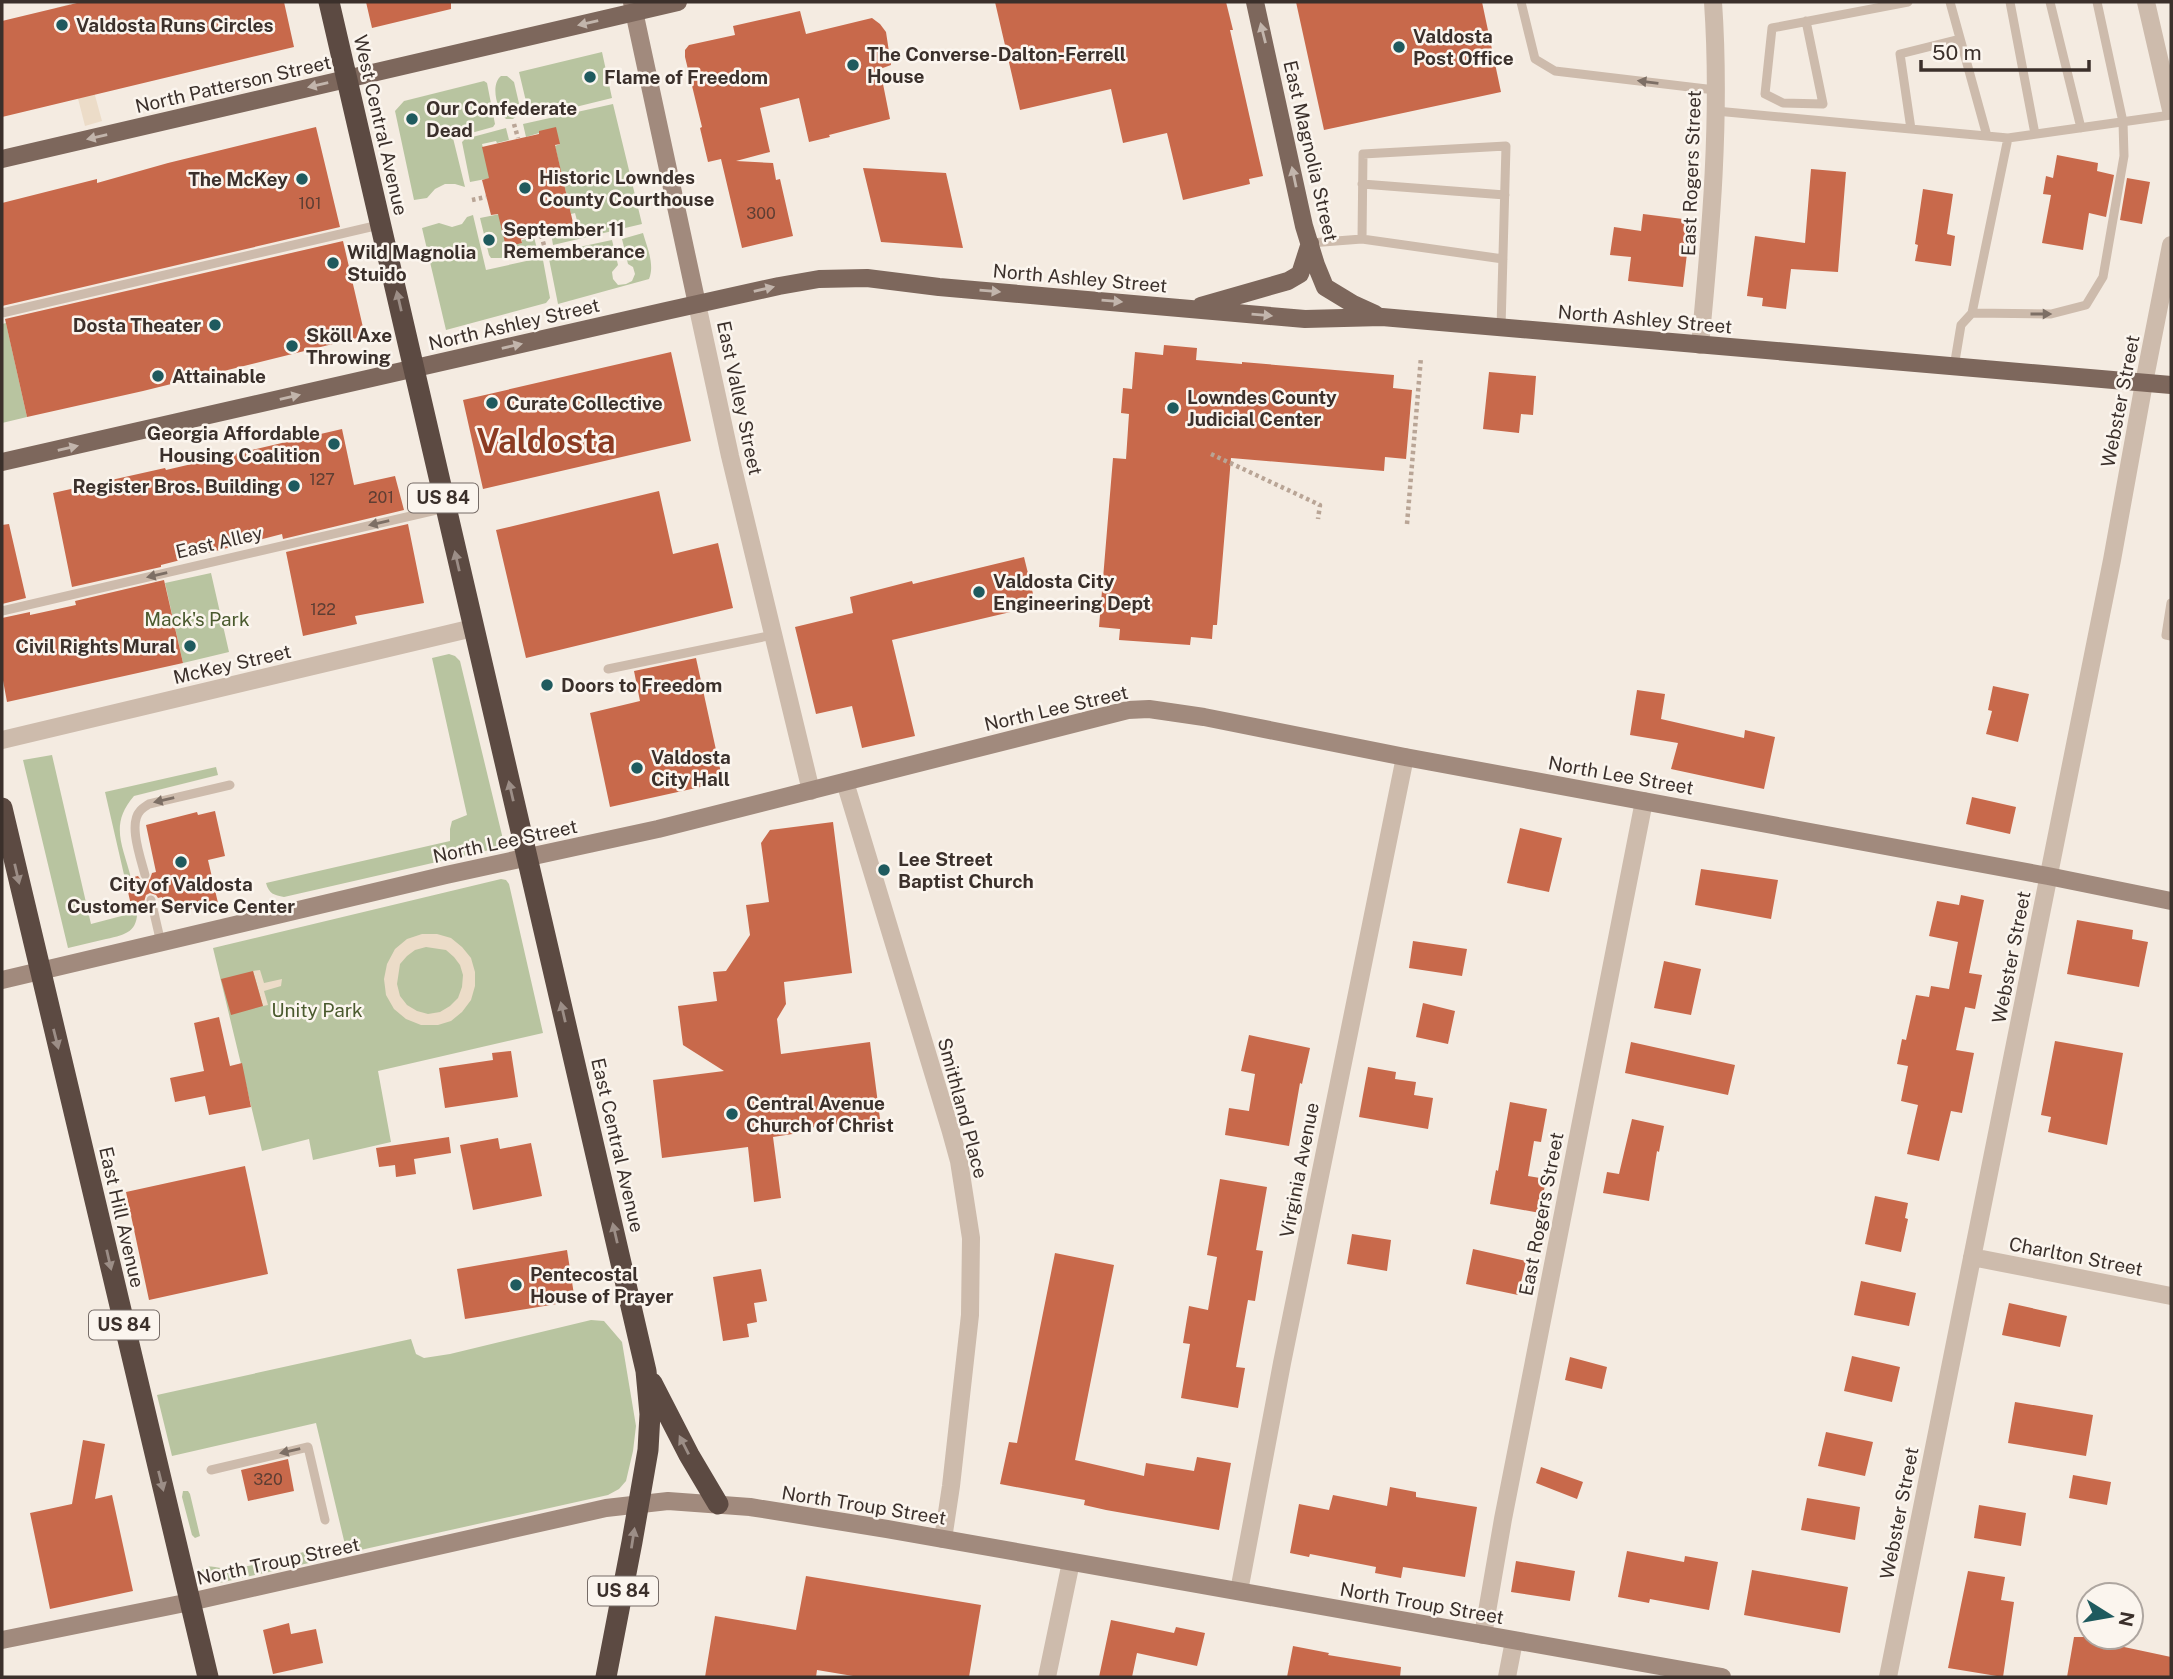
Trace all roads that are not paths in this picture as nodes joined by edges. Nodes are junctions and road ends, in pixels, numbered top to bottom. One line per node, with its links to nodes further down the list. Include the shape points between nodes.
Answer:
1 (329, 2): 15 (highway, West Central Avenue / US 84)
2 (678, 2): 12 (main road, North Patterson Street)
3 (1255, 2): 30 (main road, East Magnolia Street, one-way to 3)
4 (1521, 2): 16 (lane, one-way to 4, via 1555,71 1535,59)
5 (1713, 2): 16 (street, East Rogers Street)
6 (1908, 2): 13 (lane)
7 (1950, 2): 14 (lane)
8 (2010, 2): 22 (lane)
9 (2050, 2): 20 (lane)
10 (2097, 2): 19 (lane)
11 (2146, 2): 18 (street)
12 (633, 7): 15 (main road, North Patterson Street, one-way to 15); 33 (street, East Valley Street)
13 (1806, 21): 13 (lane, via 1772,28 1765,94 1783,103 1823,104)
14 (1960, 39): 21 (lane, via 1900,54); 23 (lane)
15 (346, 79): 25 (main road, North Patterson Street, one-way to 25); 28 (highway, West Central Avenue / US 84)
16 (1716, 90): 17 (street, East Rogers Street)
17 (1716, 111): 21 (lane); 39 (street, East Rogers Street, via 1713,214)
18 (2171, 113): 19 (lane)
19 (2123, 122): 20 (lane); 36 (lane, one-way to 19, via 2051,314 2086,305 2103,277 2124,156)
20 (2081, 128): 22 (lane)
21 (1911, 129): 23 (lane)
22 (2035, 134): 24 (lane)
23 (1987, 136): 24 (lane)
24 (2008, 138): 36 (lane)
25 (2, 159)
26 (1362, 184): 27 (lane); 27 (lane, via 1363,154 1506,146); 29 (lane)
27 (1505, 195): 32 (lane)
28 (381, 225): 35 (lane); 41 (highway, West Central Avenue / US 84, one-way to 28)
29 (1362, 239): 30 (lane); 32 (lane)
30 (1310, 243): 34 (main road, via 1300,274 1288,281); 37 (main road, East Magnolia Street, via 1325,287)
31 (2171, 245): 42 (street, Webster Street)
32 (1503, 259): 38 (lane)
33 (697, 304): 34 (main road, North Ashley Street, one-way to 34, via 819,279 867,278); 41 (main road, North Ashley Street, one-way to 33); 49 (street, East Valley Street)
34 (1194, 309): 37 (main road, North Ashley Street, one-way to 37, via 1305,319)
35 (2, 313)
36 (1972, 313): 40 (lane, via 1961,325)
37 (1382, 317): 38 (main road, North Ashley Street)
38 (1502, 328): 39 (main road, North Ashley Street)
39 (1700, 345): 40 (main road, North Ashley Street)
40 (1954, 367): 42 (main road, North Ashley Street)
41 (413, 368): 44 (main road, North Ashley Street, one-way to 41); 45 (highway, West Central Avenue / US 84)
42 (2144, 383): 43 (main road, North Ashley Street); 61 (street, Webster Street)
43 (2171, 385)
44 (2, 463)
45 (445, 508): 47 (lane, East Alley, one-way to 47); 48 (highway, West Central Avenue / US 84, one-way to 45)
46 (2171, 603): 50 (lane, via 2166,635)
47 (2, 611)
48 (473, 628): 52 (street, McKey Street); 59 (highway, East Central Avenue / US 84, one-way to 48)
49 (773, 635): 51 (lane); 56 (street, East Valley Street)
50 (2171, 636)
51 (608, 669)
52 (2, 740)
53 (1405, 757): 54 (street, North Lee Street, via 1149,709 1128,710); 57 (street, North Lee Street); 76 (street, Virginia Avenue)
54 (845, 782): 56 (street, North Lee Street); 74 (street, Smithland Place, via 951,1132 971,1238 970,1315)
55 (230, 785): 60 (lane, one-way to 60, via 149,804 139,811 135,832)
56 (811, 791): 59 (street, North Lee Street)
57 (1644, 801): 61 (street, North Lee Street); 78 (street, East Rogers Street)
58 (2, 808): 65 (highway, East Hill Avenue / US 84, one-way to 65)
59 (527, 858): 64 (street, North Lee Street); 69 (highway, East Central Avenue / US 84, one-way to 59)
60 (145, 875)
61 (2049, 876): 63 (street, North Lee Street); 67 (street, Webster Street)
62 (151, 900): 64 (lane)
63 (2171, 901)
64 (162, 944): 65 (street, North Lee Street)
65 (40, 972): 66 (street, North Lee Street); 77 (highway, East Hill Avenue / US 84, one-way to 77)
66 (2, 981)
67 (1972, 1257): 68 (street, Charlton Street); 86 (street, Webster Street)
68 (2171, 1296)
69 (646, 1371): 71 (highway, East Central Avenue / US 84, via 648,1451); 72 (highway, one-way to 69)
70 (211, 1470): 73 (lane, one-way to 70, via 308,1447)
71 (638, 1504): 72 (street, North Troup Street); 77 (street, North Troup Street); 82 (highway, East Central Avenue / US 84, one-way to 71)
72 (718, 1504): 74 (street, North Troup Street)
73 (325, 1520)
74 (943, 1539): 75 (street, North Troup Street)
75 (1071, 1562): 76 (street, North Troup Street); 83 (street)
76 (1239, 1591): 78 (street, North Troup Street)
77 (190, 1602): 79 (street, North Troup Street); 81 (highway, East Hill Avenue / US 84)
78 (1483, 1636): 80 (street, North Troup Street)
79 (2, 1640)
80 (1514, 1640): 84 (street); 85 (street, North Troup Street)
81 (208, 1677)
82 (606, 1677)
83 (1047, 1677)
84 (1507, 1677)
85 (1722, 1677)
86 (1888, 1677)

